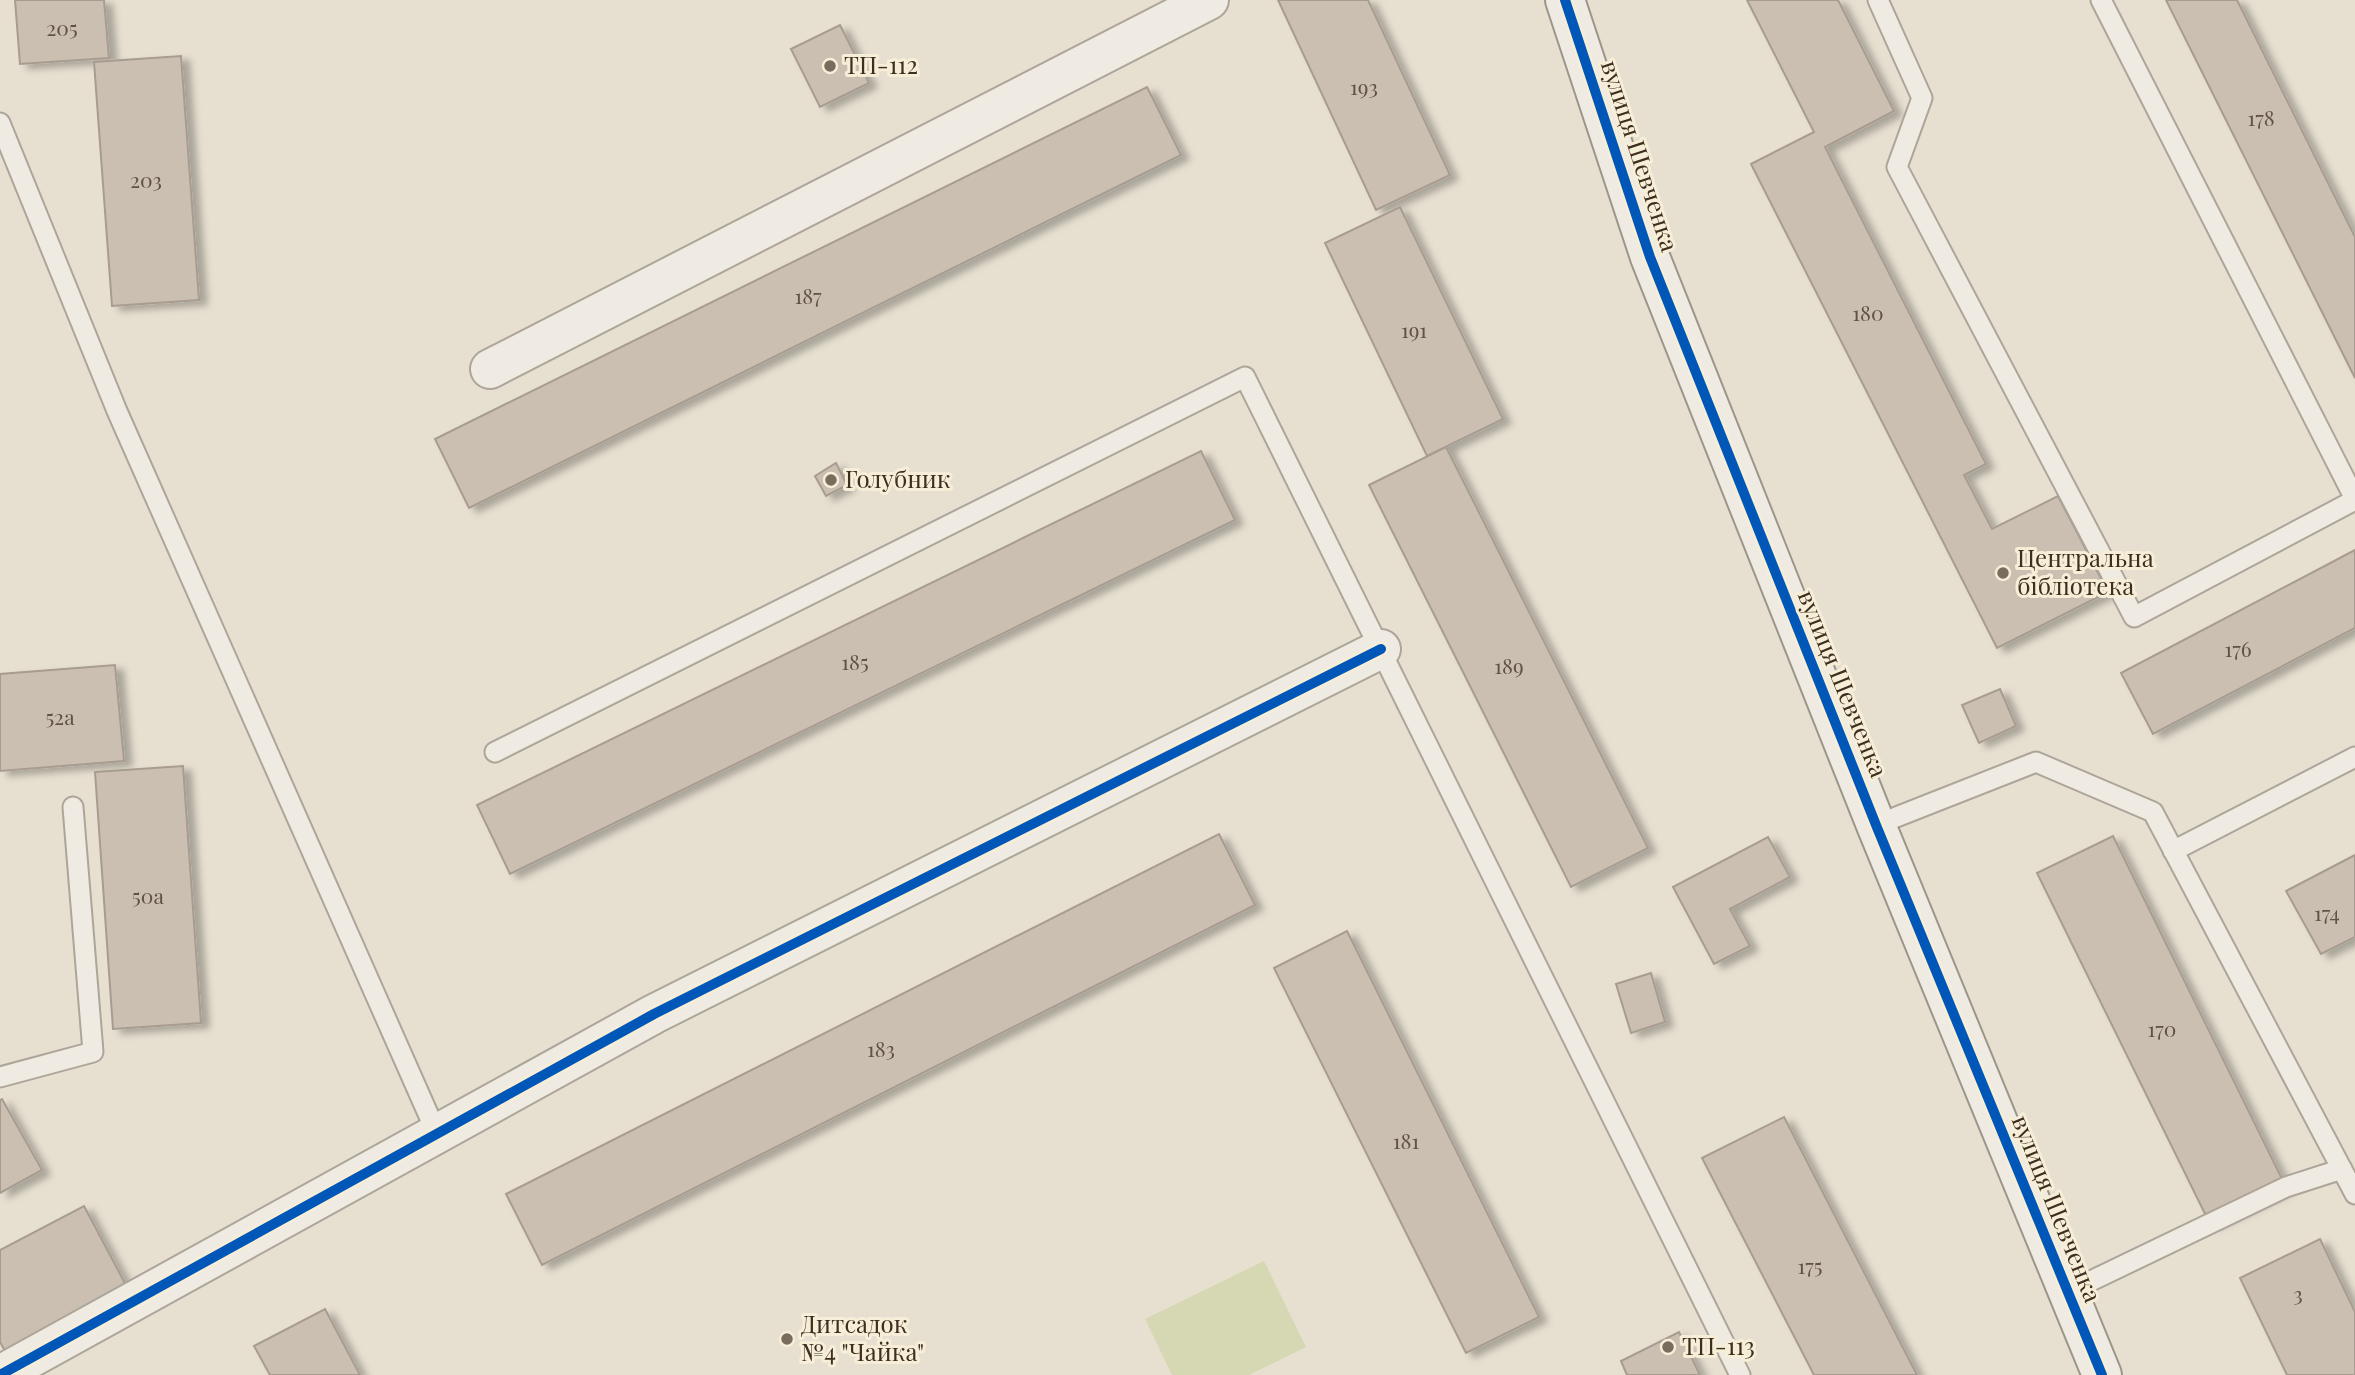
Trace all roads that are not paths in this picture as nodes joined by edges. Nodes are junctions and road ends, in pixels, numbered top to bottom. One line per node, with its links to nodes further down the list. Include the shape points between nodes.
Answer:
1 (1209, 0): 6 (street)
2 (1565, 0): 12 (street, вулиця Шевченка, via 1650,257)
3 (1878, 0): 7 (lane, via 1922,98 1897,167 2134,617)
4 (2101, 0): 7 (lane)
5 (0, 123): 15 (lane, via 117,411)
6 (490, 369)
7 (2355, 499)
8 (1381, 649): 9 (lane, via 1245,377); 15 (street, via 654,1014); 20 (lane)
9 (495, 751)
10 (2355, 757): 13 (lane)
11 (73, 807): 14 (lane, via 93,1052)
12 (1876, 825): 13 (lane, via 2036,762 2153,812); 18 (street, вулиця Шевченка)
13 (2173, 851): 16 (lane)
14 (0, 1077)
15 (437, 1133): 19 (street)
16 (2342, 1169): 17 (lane); 18 (lane, via 2286,1187)
17 (2355, 1194)
18 (2068, 1292): 21 (street, вулиця Шевченка)
19 (0, 1375)
20 (1740, 1375)
21 (2102, 1375)

